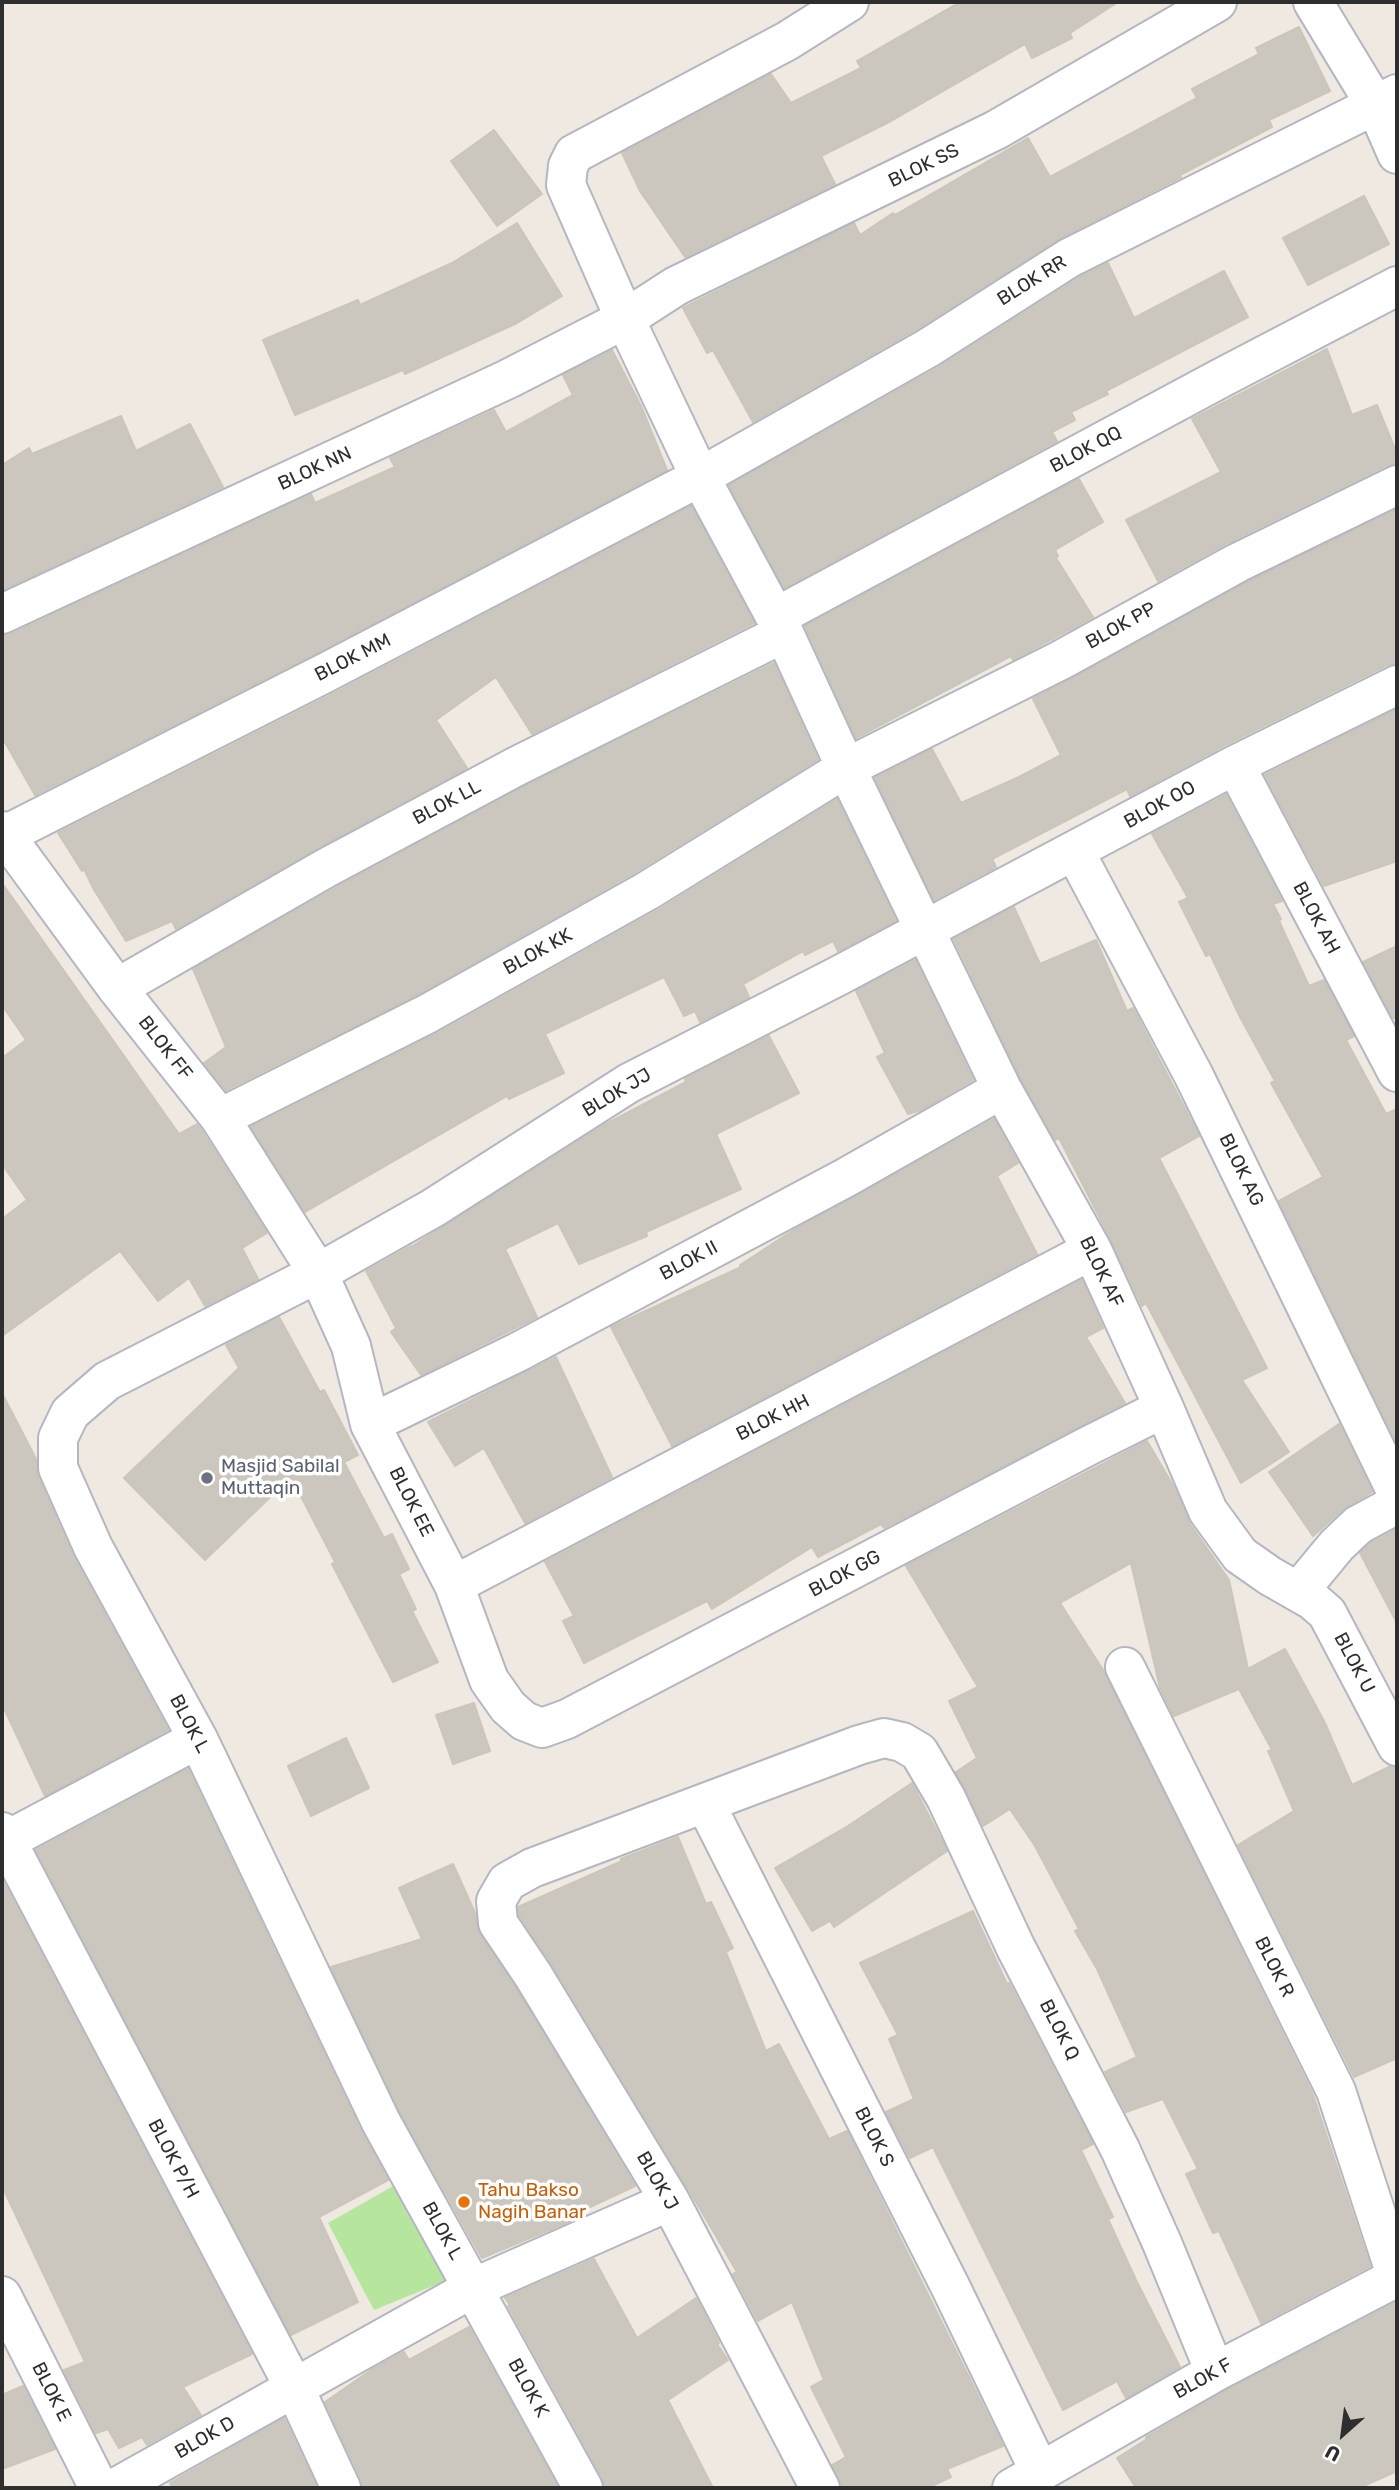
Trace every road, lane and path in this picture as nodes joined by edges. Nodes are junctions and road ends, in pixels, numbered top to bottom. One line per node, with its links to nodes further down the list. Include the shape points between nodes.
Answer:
1 (849, 2): 7 (street, BLOK AF, via 787,41 574,154 566,185)
2 (1217, 2): 7 (street, BLOK SS, via 996,130 676,286)
3 (1313, 2): 4 (street)
4 (1387, 100): 5 (street); 8 (street, BLOK RR, via 1069,258 928,348)
5 (1397, 154)
6 (1397, 286): 11 (street, BLOK QQ, via 1221,378)
7 (625, 319): 8 (street, BLOK AF); 10 (street, BLOK NN, via 497,384)
8 (700, 477): 11 (street, BLOK AF); 15 (street, BLOK MM, via 325,673)
9 (1397, 485): 14 (street, BLOK PP, via 1237,563 1060,660)
10 (2, 614)
11 (780, 625): 14 (street, BLOK AF); 18 (street, BLOK LL, via 326,868)
12 (1397, 685): 13 (street, BLOK OO)
13 (1235, 765): 16 (street, BLOK OO); 19 (street, BLOK AH)
14 (845, 768): 17 (street, BLOK AF); 21 (street, BLOK KK, via 647,891 427,1014)
15 (3, 833): 18 (street, BLOK FF)
16 (1076, 852): 17 (street, BLOK OO); 26 (street, BLOK AG, via 1194,1076)
17 (925, 929): 20 (street, BLOK AF); 23 (street, BLOK JJ, via 629,1083 433,1208)
18 (117, 988): 21 (street, BLOK FF)
19 (1397, 1072)
20 (1002, 1089): 22 (street, BLOK AF); 25 (street, BLOK II, via 566,1327)
21 (220, 1118): 23 (street, BLOK FF)
22 (1092, 1250): 24 (street, BLOK AF); 28 (street, BLOK HH)
23 (318, 1273): 25 (street, BLOK EE, via 351,1346); 32 (street, BLOK L, via 107,1381 70,1413 58,1438 58,1468 93,1547)
24 (1164, 1408): 29 (street, BLOK AF, via 1208,1511 1240,1555); 31 (street, BLOK GG, via 567,1719 542,1728)
25 (370, 1424): 28 (street, BLOK EE)
26 (1397, 1493)
27 (1397, 1504): 29 (street, via 1358,1525)
28 (454, 1585): 31 (street, BLOK EE, via 489,1680)
29 (1298, 1592): 33 (street, BLOK U, via 1328,1613)
30 (1125, 1667): 38 (street, BLOK R, via 1336,2091)
31 (524, 1721)
32 (198, 1739): 35 (street); 39 (street, BLOK L, via 382,2122)
33 (1397, 1746)
34 (705, 1803): 36 (street, BLOK Q, via 532,1868); 41 (street, BLOK Q, via 884,1738 919,1752 1120,2149); 43 (street, BLOK S, via 950,2286)
35 (3, 1839): 42 (street, BLOK P/H)
36 (507, 1882): 37 (street, BLOK J, via 496,1901 498,1923)
37 (670, 2201): 39 (street, BLOK D); 48 (street, BLOK J)
38 (1397, 2278): 41 (street, BLOK F)
39 (473, 2288): 42 (street, BLOK D); 47 (street, BLOK K)
40 (5, 2312): 44 (street, BLOK E)
41 (1214, 2372): 43 (street, BLOK F)
42 (294, 2387): 45 (street, BLOK D); 46 (street, BLOK P/H)
43 (1026, 2480)
44 (99, 2488)
45 (116, 2488)
46 (341, 2488)
47 (583, 2488)
48 (820, 2488)

